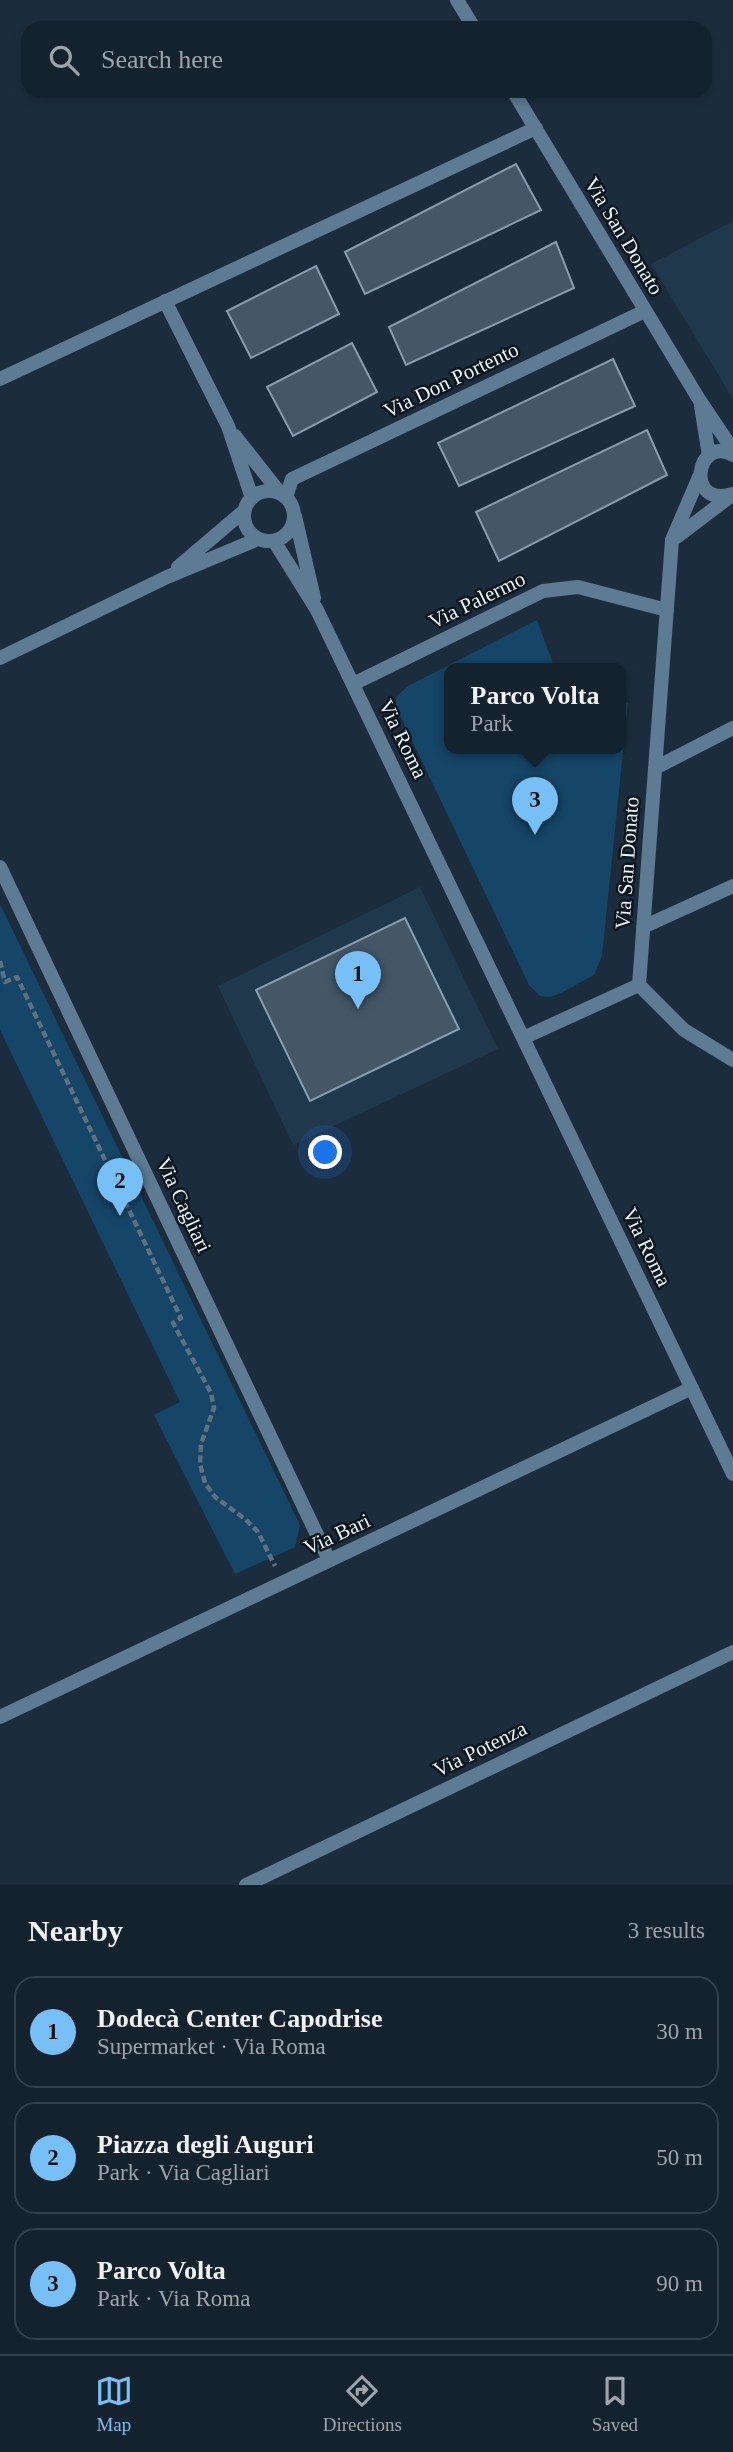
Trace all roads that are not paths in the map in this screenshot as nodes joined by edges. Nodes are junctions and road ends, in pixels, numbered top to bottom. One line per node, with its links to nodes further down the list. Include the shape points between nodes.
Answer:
1 (457, 0): 2 (street)
2 (470, 21)
3 (517, 98): 4 (street, Via San Donato)
4 (536, 128): 5 (street); 6 (street, Via San Donato)
5 (165, 302): 7 (street); 9 (street)
6 (645, 311): 8 (street, Via San Donato); 14 (street, Via Don Portento, via 292,479)
7 (0, 379)
8 (700, 401): 10 (street, Via San Donato); 11 (street, Via San Donato)
9 (228, 426): 14 (street); 15 (street)
10 (733, 452): 11 (street)
11 (709, 456): 12 (street, Via San Donato)
12 (699, 477): 13 (street, via 711,494); 18 (street, Via San Donato)
13 (733, 494): 18 (street)
14 (283, 495): 15 (street, via 265,491); 16 (street)
15 (248, 504): 17 (street, via 246,527); 20 (street)
16 (295, 516): 19 (street, via 291,529); 21 (street, Via Roma)
17 (258, 539): 19 (street); 20 (street)
18 (672, 540): 22 (street, Via San Donato)
19 (274, 541): 21 (street, Via Roma)
20 (167, 577): 23 (street)
21 (317, 610): 24 (street, Via Roma)
22 (667, 610): 24 (street, Via Palermo, via 578,587 543,590); 26 (street, Via San Donato)
23 (0, 658)
24 (353, 684): 31 (street, Via Roma)
25 (733, 728): 26 (street)
26 (655, 768): 29 (street, Via San Donato)
27 (0, 867): 35 (street, Via Cagliari)
28 (733, 886): 29 (street)
29 (643, 927): 30 (street, Via San Donato)
30 (639, 985): 31 (street); 32 (street, via 684,1030)
31 (523, 1038): 33 (street, Via Roma)
32 (733, 1060)
33 (692, 1388): 34 (street, Via Roma); 35 (street, Via Bari)
34 (733, 1474)
35 (330, 1560): 37 (street, Via Bari)
36 (733, 1652): 38 (street, Via Potenza)
37 (0, 1717)
38 (246, 1885)

